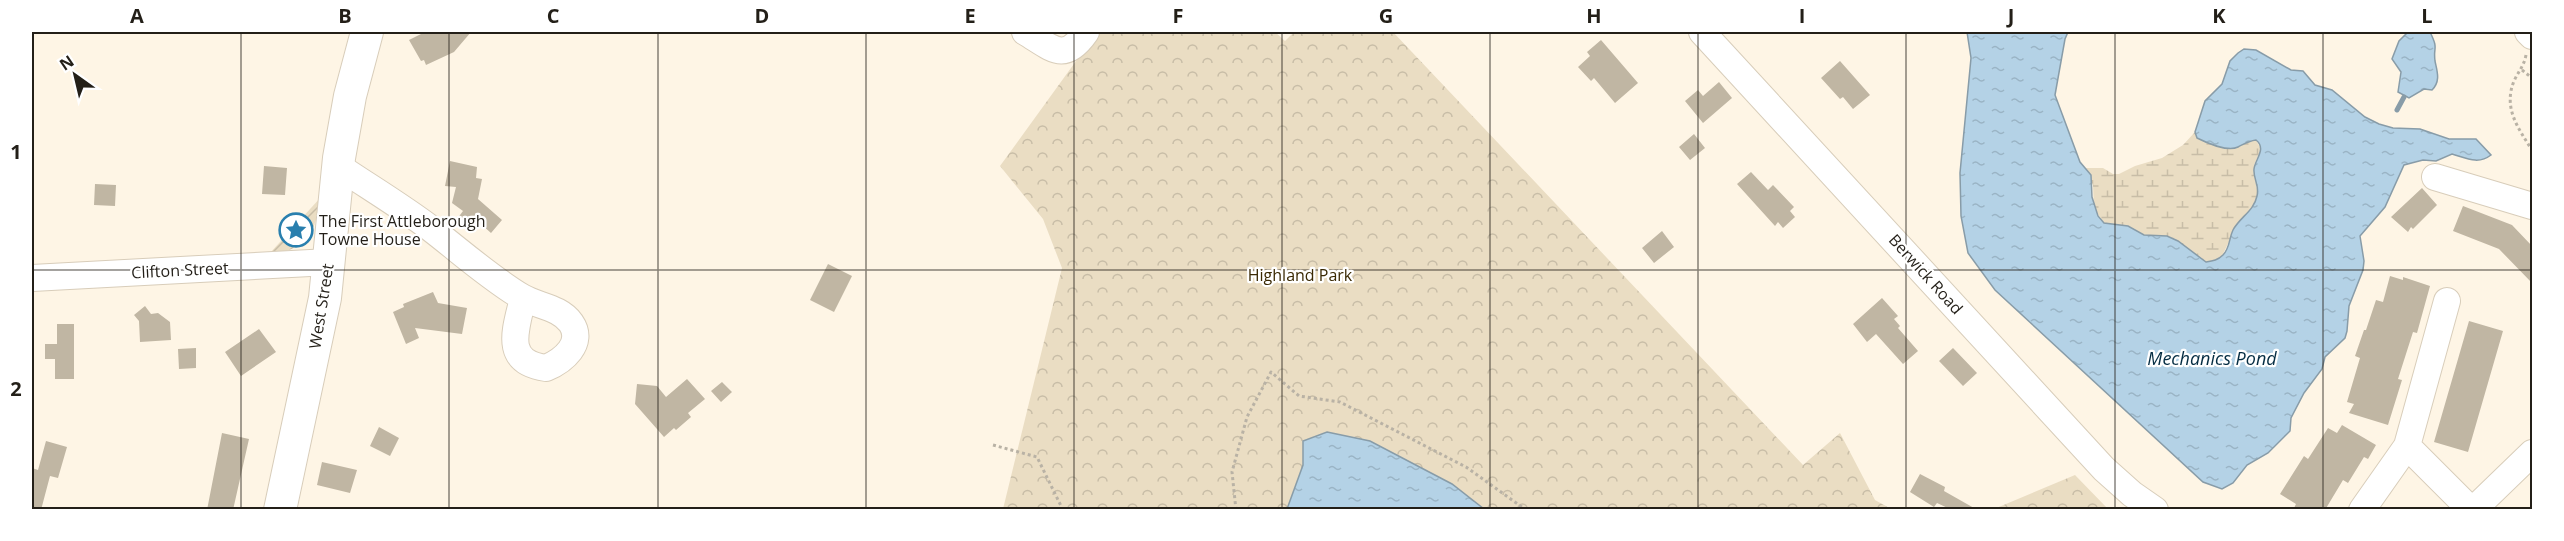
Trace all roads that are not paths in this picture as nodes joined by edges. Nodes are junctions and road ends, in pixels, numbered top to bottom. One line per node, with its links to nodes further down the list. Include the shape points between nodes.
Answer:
1 (367, 32): 5 (main road, West Street, via 350,96)
2 (1025, 32): 3 (street, via 1057,51 1067,51)
3 (1086, 32)
4 (1702, 32): 15 (street, Berwick Road, via 2104,469)
5 (338, 166): 8 (main road, West Street); 10 (street, via 422,222)
6 (2435, 177): 7 (street)
7 (2532, 206)
8 (329, 262): 9 (street, Clifton Street); 14 (main road, West Street, via 325,298)
9 (32, 278)
10 (523, 298)
11 (2447, 301): 12 (street)
12 (2407, 446): 16 (street); 17 (street)
13 (2532, 453): 17 (street)
14 (280, 510)
15 (2155, 510)
16 (2362, 510)
17 (2472, 510)

